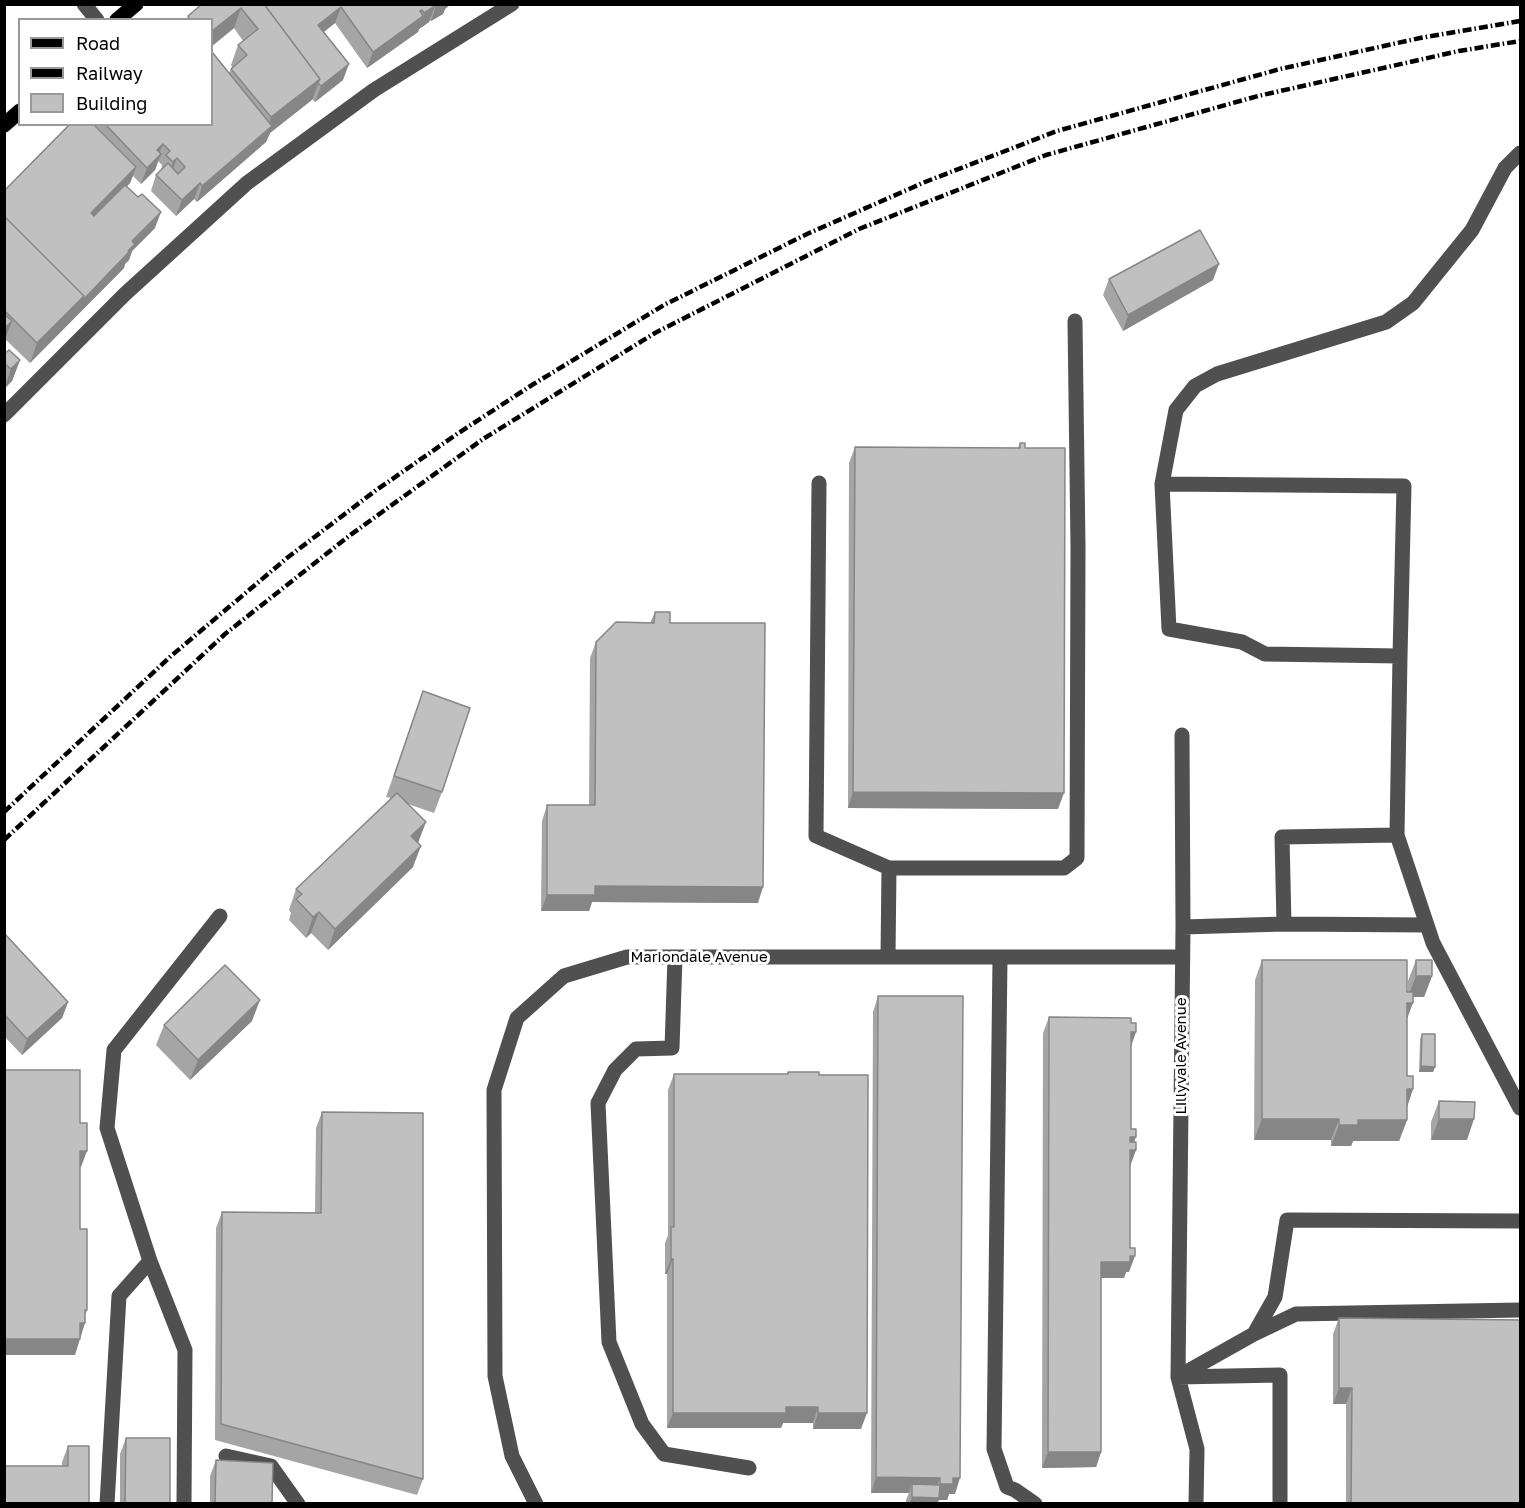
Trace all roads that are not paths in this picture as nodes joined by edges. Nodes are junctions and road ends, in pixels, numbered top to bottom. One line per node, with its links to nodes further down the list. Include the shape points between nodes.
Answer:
1 (84, 4): 4 (street)
2 (136, 4): 5 (main road)
3 (512, 4): 10 (street, via 374,90 247,183 125,294)
4 (95, 18)
5 (119, 18)
6 (18, 113): 7 (main road)
7 (4, 125)
8 (1521, 153): 12 (street, via 1505,168 1472,230 1413,303 1386,322 1217,374 1195,386 1176,410)
9 (1076, 321): 16 (street, via 1077,858 1064,868)
10 (4, 415)
11 (819, 483): 16 (street, via 816,836)
12 (1162, 484): 13 (street, via 1169,629 1242,642 1265,654); 13 (street, via 1404,486)
13 (1400, 656): 15 (street)
14 (1182, 735): 20 (street, Lillyvale Avenue)
15 (1397, 835): 18 (street, via 1282,837); 19 (street)
16 (889, 868): 22 (street)
17 (220, 916): 27 (street, via 114,1050 107,1128)
18 (1284, 924): 19 (street); 20 (street)
19 (1426, 925): 25 (street)
20 (1183, 927): 23 (street, Lillyvale Avenue)
21 (675, 957): 22 (street, Mariondale Avenue); 32 (street, via 672,1048 636,1049 615,1070 598,1103 609,1342 642,1424 664,1454); 36 (street, Mariondale Avenue, via 627,957 564,976 517,1018 494,1090 495,1376 512,1456)
22 (888, 957): 24 (street, Mariondale Avenue)
23 (1181, 957): 24 (street, Mariondale Avenue); 30 (street, Lillyvale Avenue)
24 (1000, 958): 37 (street, via 994,1449 1007,1487)
25 (1521, 1108)
26 (1521, 1221): 29 (street, via 1287,1220 1275,1297)
27 (150, 1261): 33 (street, via 119,1296); 34 (street, via 185,1350)
28 (1521, 1310): 29 (street, via 1296,1314)
29 (1254, 1334): 30 (street)
30 (1178, 1377): 38 (street, Lillyvale Avenue, via 1197,1449); 39 (street, via 1280,1375)
31 (226, 1456): 35 (street, via 271,1466)
32 (748, 1468)
33 (107, 1503)
34 (184, 1503)
35 (298, 1503)
36 (536, 1503)
37 (1035, 1503)
38 (1196, 1503)
39 (1280, 1503)

